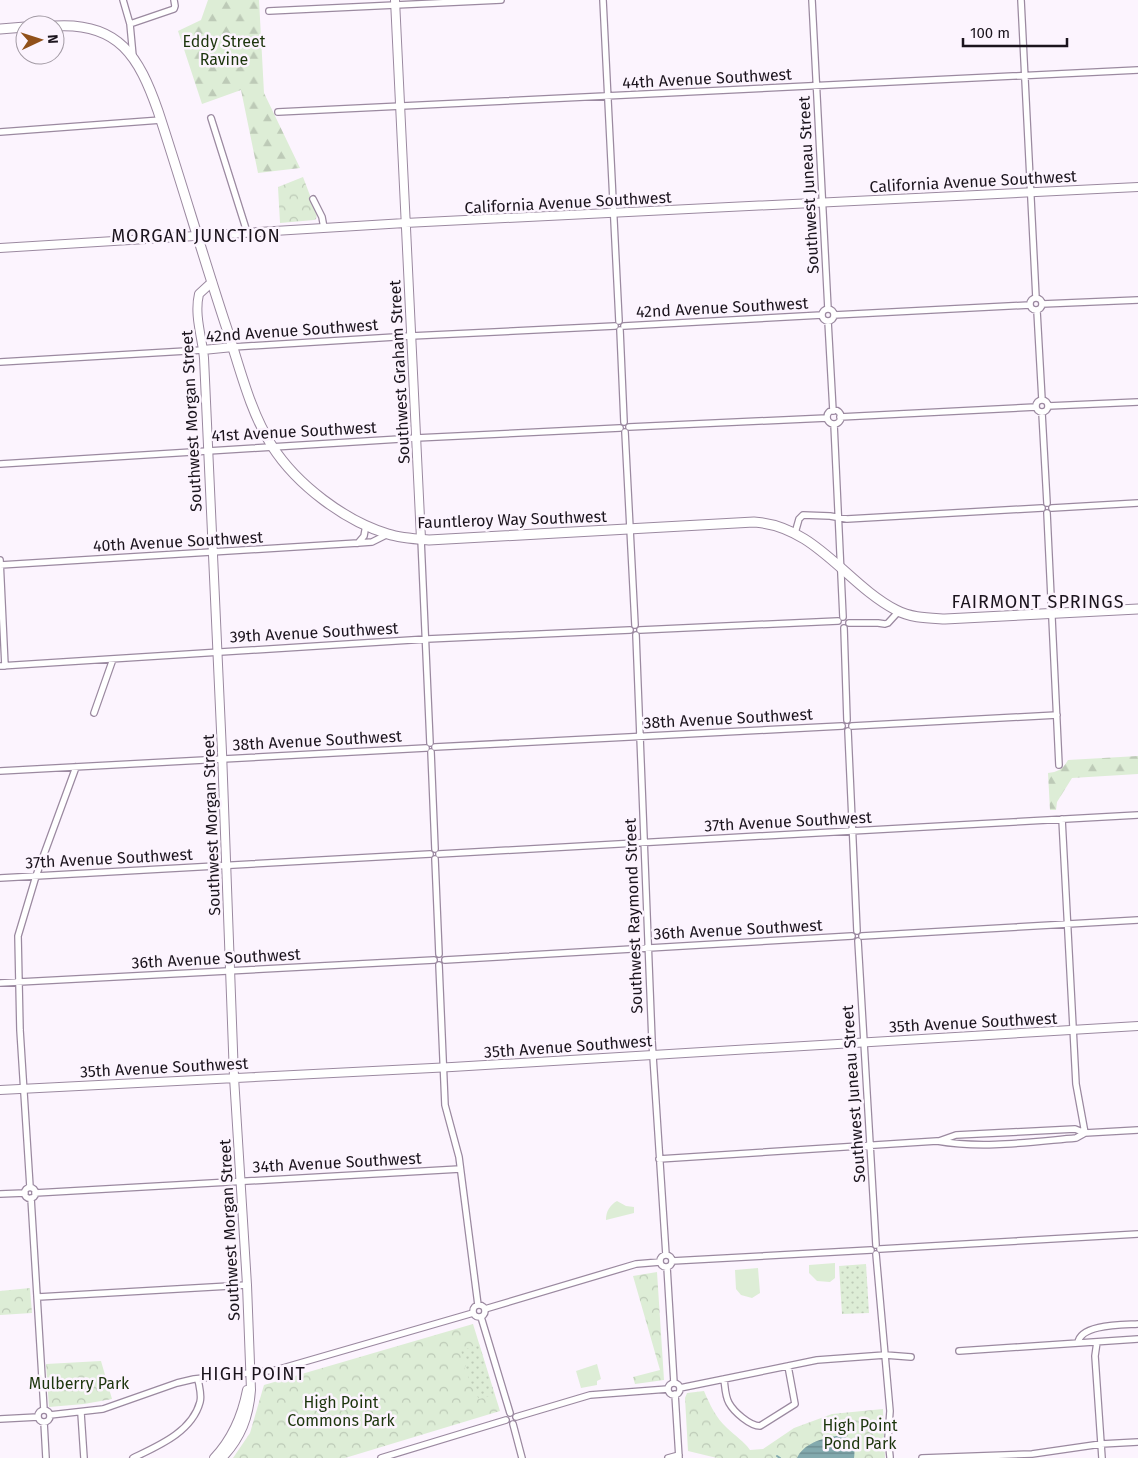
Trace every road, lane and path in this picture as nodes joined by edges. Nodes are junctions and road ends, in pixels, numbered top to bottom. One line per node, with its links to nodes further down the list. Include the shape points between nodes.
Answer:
1 (123, 0): 9 (street)
2 (174, 0): 9 (street, via 175,8)
3 (501, 0): 7 (street)
4 (603, 0): 17 (street)
5 (812, 0): 16 (street, Southwest Juneau Street)
6 (1021, 0): 15 (street)
7 (395, 3): 8 (street); 18 (main road, Southwest Graham Street)
8 (270, 11)
9 (130, 24): 13 (street)
10 (65, 26): 13 (main road, Fauntleroy Way Southwest, via 96,29 115,39)
11 (15, 28): 12 (main road)
12 (0, 29)
13 (133, 56): 21 (main road, Fauntleroy Way Southwest, via 150,86)
14 (1138, 70): 15 (street, 44th Avenue Southwest)
15 (1025, 76): 16 (street, 44th Avenue Southwest); 24 (street)
16 (817, 85): 17 (street, 44th Avenue Southwest); 26 (street, Southwest Juneau Street)
17 (608, 97): 18 (street, 44th Avenue Southwest); 27 (street)
18 (400, 107): 19 (street, 44th Avenue Southwest); 28 (main road, Southwest Graham Street)
19 (278, 112)
20 (211, 118): 30 (street)
21 (161, 120): 22 (street); 31 (main road, Fauntleroy Way Southwest)
22 (0, 132)
23 (1138, 186): 24 (main road, California Avenue Southwest)
24 (1031, 192): 26 (main road, California Avenue Southwest); 34 (street)
25 (313, 199): 29 (street)
26 (823, 203): 27 (main road, California Avenue Southwest); 38 (street, Southwest Juneau Street)
27 (614, 214): 28 (main road, California Avenue Southwest); 43 (street)
28 (405, 223): 29 (main road, California Avenue Southwest); 44 (main road, Southwest Graham Street)
29 (324, 228): 30 (main road, California Avenue Southwest)
30 (247, 232): 31 (main road, California Avenue Southwest)
31 (197, 236): 32 (main road, California Avenue Southwest); 33 (main road, Fauntleroy Way Southwest)
32 (0, 248)
33 (212, 282): 45 (main road, Fauntleroy Way Southwest); 46 (main road, Southwest Morgan Street, via 201,290 198,299)
34 (1036, 298): 36 (street); 37 (street)
35 (1138, 300): 36 (street)
36 (1042, 304): 39 (street)
37 (1030, 305): 39 (street); 41 (street)
38 (828, 309): 40 (street); 41 (street)
39 (1037, 311): 48 (street)
40 (822, 315): 42 (street); 43 (street, 42nd Avenue Southwest)
41 (834, 315): 42 (street)
42 (828, 322): 52 (street)
43 (620, 326): 44 (street, 42nd Avenue Southwest); 57 (street)
44 (412, 336): 45 (street, 42nd Avenue Southwest); 59 (main road, Southwest Graham Street)
45 (233, 347): 46 (main road, 42nd Avenue Southwest); 60 (main road, Fauntleroy Way Southwest, via 250,398)
46 (203, 350): 47 (street, 42nd Avenue Southwest); 61 (main road, Southwest Morgan Street)
47 (0, 362)
48 (1042, 400): 50 (street); 51 (street)
49 (1138, 402): 50 (street)
50 (1048, 406): 53 (street)
51 (1036, 407): 53 (street); 54 (street)
52 (833, 411): 54 (street); 55 (street)
53 (1042, 413): 63 (street)
54 (840, 417): 56 (street)
55 (827, 418): 56 (street); 58 (street)
56 (834, 424): 68 (street)
57 (622, 425): 58 (street, via 621,431); 59 (street, 41st Avenue Southwest)
58 (627, 430): 70 (street, Southwest Raymond Street)
59 (416, 438): 60 (street, 41st Avenue Southwest); 73 (main road, Southwest Graham Street)
60 (273, 447): 61 (street, 41st Avenue Southwest); 69 (main road, Fauntleroy Way Southwest, via 306,486)
61 (208, 450): 62 (street, 41st Avenue Southwest); 75 (main road, Southwest Morgan Street)
62 (0, 464)
63 (1047, 502): 65 (street); 66 (street)
64 (1138, 503): 66 (street)
65 (1042, 508): 67 (street); 68 (street)
66 (1052, 508): 67 (street)
67 (1047, 513): 81 (street)
68 (838, 518): 71 (street, via 803,515); 78 (street)
69 (366, 525): 72 (main road, Fauntleroy Way Southwest); 74 (street, via 364,536)
70 (630, 529): 71 (main road, Fauntleroy Way Southwest, via 754,522); 73 (main road, Fauntleroy Way Southwest); 84 (street, Southwest Raymond Street)
71 (796, 533): 78 (main road, Fauntleroy Way Southwest)
72 (388, 534): 73 (main road, Fauntleroy Way Southwest); 74 (street, 40th Avenue Southwest, via 372,542)
73 (421, 539): 85 (street, Southwest Graham Street)
74 (358, 543): 75 (street, 40th Avenue Southwest)
75 (213, 554): 77 (street, 40th Avenue Southwest); 86 (main road, Southwest Morgan Street)
76 (0, 560): 77 (street)
77 (0, 566): 88 (street)
78 (841, 568): 80 (main road, Fauntleroy Way Southwest); 82 (street)
79 (1138, 609): 81 (main road, Fauntleroy Way Southwest)
80 (899, 612): 81 (main road, Fauntleroy Way Southwest, via 915,617 945,619); 83 (street, via 888,624)
81 (1052, 614): 90 (street)
82 (841, 619): 83 (street, via 847,618); 83 (street, via 840,626); 84 (street)
83 (846, 625): 91 (street)
84 (637, 630): 85 (street, 39th Avenue Southwest, via 631,627 630,630); 95 (street, Southwest Raymond Street)
85 (426, 639): 86 (street, 39th Avenue Southwest); 96 (street, Southwest Graham Street)
86 (217, 652): 87 (street, 39th Avenue Southwest); 97 (main road, Southwest Morgan Street)
87 (113, 659): 88 (street, 39th Avenue Southwest); 89 (street)
88 (2, 666)
89 (94, 713)
90 (1057, 715): 93 (street); 98 (street)
91 (848, 720): 92 (street); 93 (street)
92 (842, 726): 94 (street); 95 (street, 38th Avenue Southwest)
93 (852, 726): 94 (street)
94 (848, 731): 103 (street, Southwest Juneau Street)
95 (640, 737): 96 (street, 38th Avenue Southwest); 104 (street, Southwest Raymond Street)
96 (431, 747): 97 (street, 38th Avenue Southwest); 105 (street, Southwest Graham Street)
97 (222, 758): 99 (street, 38th Avenue Southwest); 106 (main road, Southwest Morgan Street)
98 (1058, 765)
99 (76, 767): 100 (street, 38th Avenue Southwest); 107 (street)
100 (0, 771)
101 (1138, 815): 102 (street, 37th Avenue Southwest)
102 (1062, 819): 103 (street, 37th Avenue Southwest); 110 (street)
103 (853, 831): 104 (street, 37th Avenue Southwest); 111 (street, Southwest Juneau Street)
104 (644, 843): 105 (street, 37th Avenue Southwest); 112 (street, Southwest Raymond Street)
105 (436, 854): 106 (street, 37th Avenue Southwest, via 432,850 430,854); 113 (street, Southwest Graham Street)
106 (226, 865): 107 (street, 37th Avenue Southwest); 117 (main road, Southwest Morgan Street)
107 (36, 876): 108 (street, 37th Avenue Southwest); 118 (street, via 18,931)
108 (0, 878)
109 (1138, 920): 110 (street, 36th Avenue Southwest)
110 (1068, 924): 111 (street, 36th Avenue Southwest); 121 (street)
111 (857, 936): 112 (street, 36th Avenue Southwest); 122 (street, Southwest Juneau Street)
112 (648, 948): 115 (street, 36th Avenue Southwest); 123 (street, Southwest Raymond Street)
113 (439, 954): 114 (street); 115 (street)
114 (434, 960): 116 (street); 117 (street, 36th Avenue Southwest)
115 (445, 960): 116 (street)
116 (440, 965): 124 (street)
117 (230, 971): 118 (street, 36th Avenue Southwest); 125 (main road, Southwest Morgan Street)
118 (18, 982): 119 (street, 36th Avenue Southwest); 126 (street)
119 (0, 983)
120 (1138, 1026): 121 (main road, 35th Avenue Southwest)
121 (1072, 1030): 122 (main road, 35th Avenue Southwest); 129 (street)
122 (863, 1043): 123 (main road, 35th Avenue Southwest); 131 (street, Southwest Juneau Street)
123 (653, 1054): 124 (main road, 35th Avenue Southwest); 132 (street, Southwest Raymond Street)
124 (443, 1067): 125 (main road, 35th Avenue Southwest); 133 (street, via 445,1105)
125 (234, 1077): 126 (main road, 35th Avenue Southwest); 134 (main road, Southwest Morgan Street)
126 (24, 1089): 127 (main road, 35th Avenue Southwest); 135 (street)
127 (0, 1090)
128 (1138, 1130): 129 (street)
129 (1084, 1133): 130 (street, via 1076,1138 999,1144); 130 (street, via 1075,1129 956,1135)
130 (937, 1142): 131 (street)
131 (870, 1146): 132 (street); 141 (street, Southwest Juneau Street)
132 (659, 1159): 142 (street, Southwest Raymond Street)
133 (460, 1170): 134 (street, 34th Avenue Southwest); 148 (street)
134 (240, 1182): 136 (street, 34th Avenue Southwest); 146 (main road, Southwest Morgan Street)
135 (30, 1187): 136 (street); 137 (street)
136 (36, 1192): 139 (street)
137 (25, 1193): 138 (street); 139 (street)
138 (0, 1194)
139 (30, 1198): 147 (street)
140 (1138, 1234): 141 (street)
141 (876, 1249): 143 (street); 157 (street, Southwest Juneau Street)
142 (666, 1255): 143 (street); 144 (street)
143 (672, 1261): 145 (street)
144 (660, 1262): 145 (street); 149 (street, via 636,1264)
145 (667, 1267): 163 (street)
146 (247, 1285): 147 (street); 160 (main road, Southwest Morgan Street)
147 (38, 1297): 167 (street)
148 (478, 1305): 149 (street); 150 (street)
149 (485, 1309): 151 (street)
150 (473, 1313): 151 (street); 160 (street, via 276,1370)
151 (481, 1317): 169 (street)
152 (1138, 1324): 155 (street, via 1097,1328 1082,1335)
153 (1138, 1339): 154 (street)
154 (1097, 1342): 155 (street); 178 (street, via 1095,1356)
155 (1078, 1343): 156 (street)
156 (959, 1351)
157 (885, 1355): 158 (street); 159 (street, via 817,1360); 188 (street, Southwest Juneau Street)
158 (911, 1357)
159 (788, 1366): 162 (street); 162 (street, via 795,1404 760,1426 751,1424 729,1404)
160 (251, 1374): 161 (street); 183 (main road, via 238,1423); 184 (main road, via 247,1420 242,1433)
161 (198, 1379): 168 (street, via 120,1404); 182 (street, via 200,1402 192,1417 169,1440)
162 (724, 1379): 164 (street)
163 (674, 1383): 164 (street); 165 (street)
164 (680, 1388): 166 (street)
165 (668, 1389): 166 (street); 172 (street, via 590,1395)
166 (675, 1394): 179 (street)
167 (44, 1410): 170 (street); 171 (street)
168 (81, 1412): 170 (street); 181 (street)
169 (510, 1414): 172 (street); 174 (street)
170 (50, 1415): 175 (street)
171 (38, 1417): 173 (street); 175 (street)
172 (516, 1417): 176 (street)
173 (0, 1419)
174 (506, 1420): 176 (street); 185 (street)
175 (44, 1422): 180 (street)
176 (513, 1424): 186 (street)
177 (1138, 1442): 178 (street)
178 (1101, 1444): 189 (street, via 1032,1454); 190 (street)
179 (679, 1456): 187 (street)
180 (46, 1458)
181 (84, 1458)
182 (133, 1458)
183 (214, 1458)
184 (222, 1458)
185 (381, 1458)
186 (522, 1458)
187 (668, 1458)
188 (890, 1458)
189 (922, 1458)
190 (1102, 1458)

